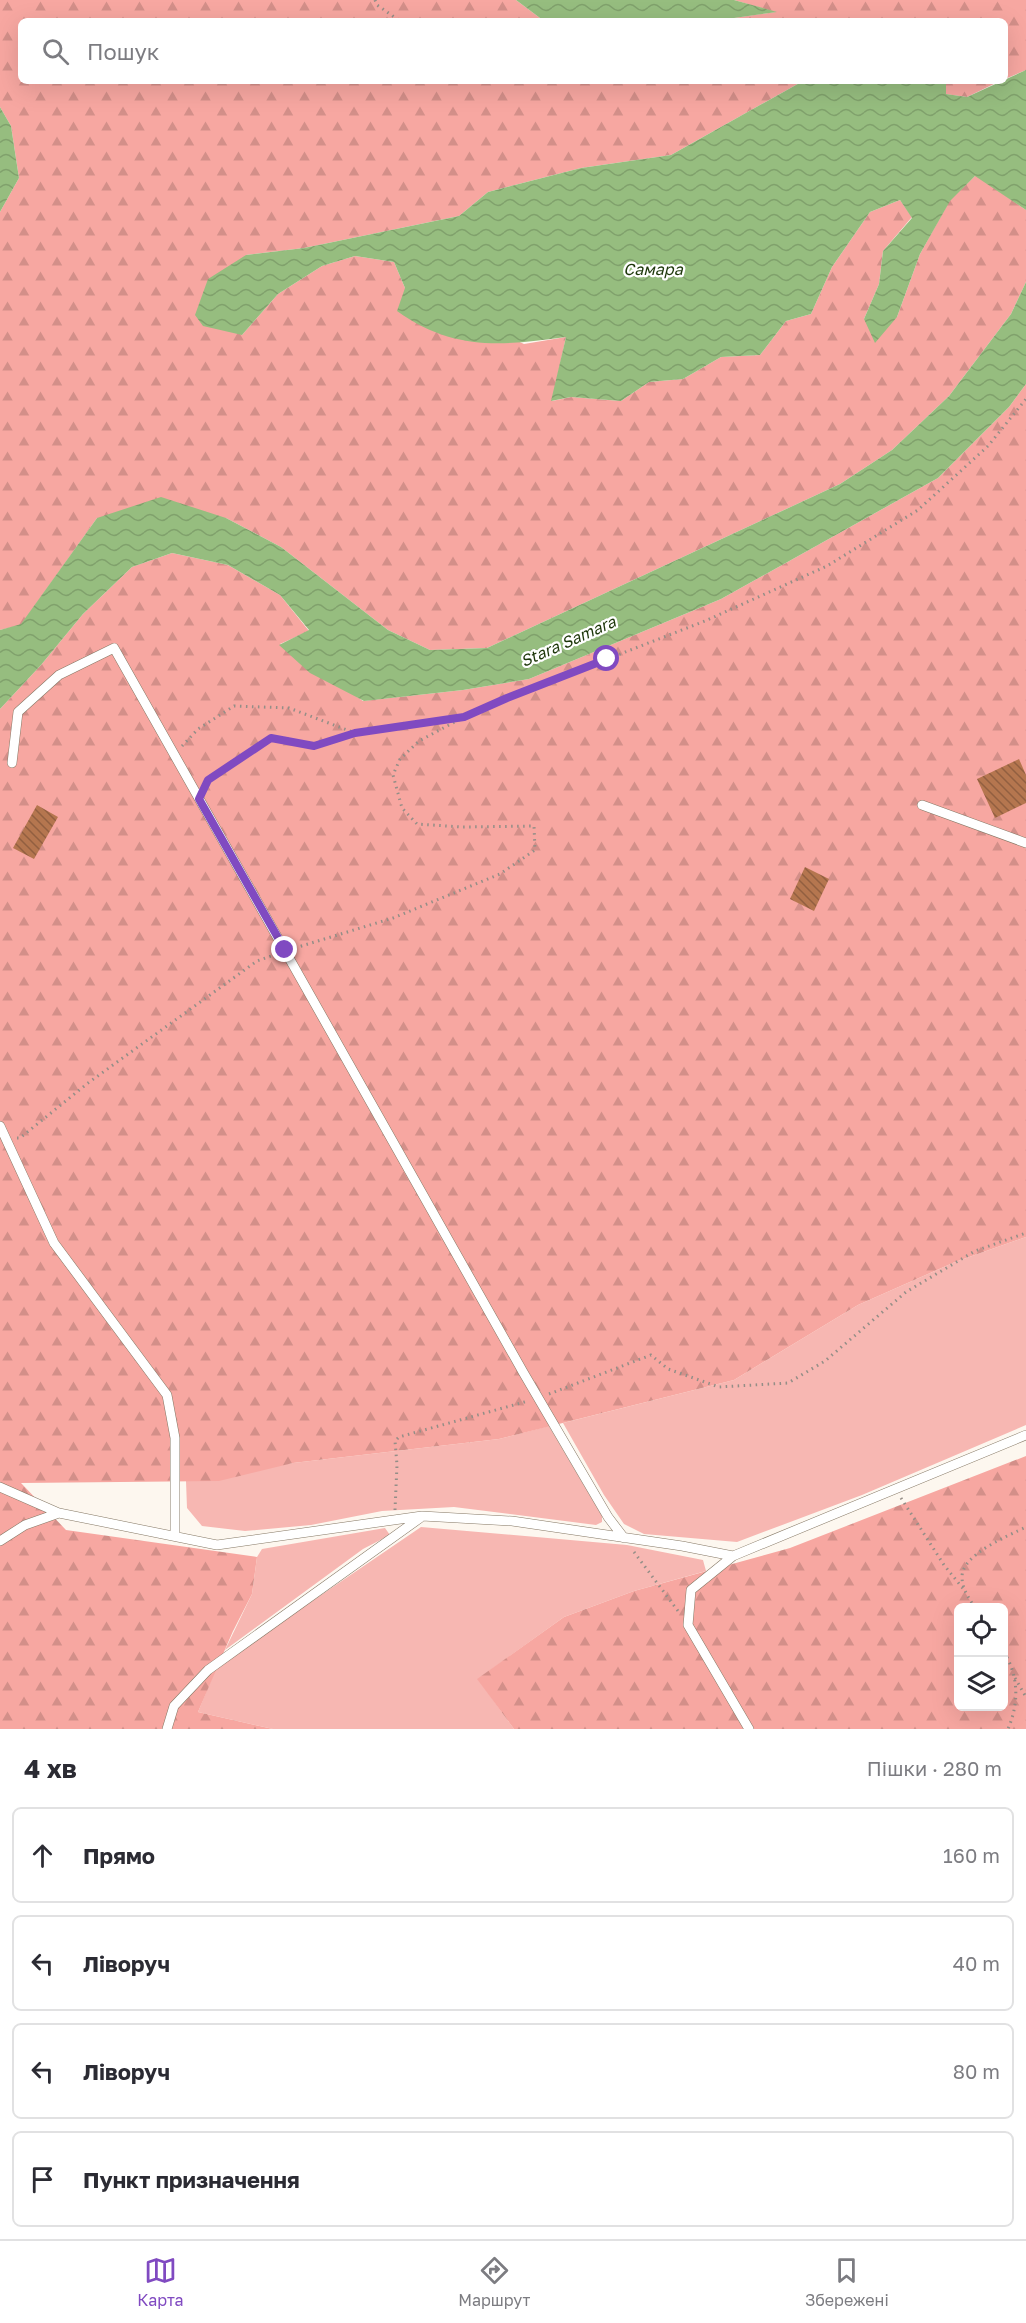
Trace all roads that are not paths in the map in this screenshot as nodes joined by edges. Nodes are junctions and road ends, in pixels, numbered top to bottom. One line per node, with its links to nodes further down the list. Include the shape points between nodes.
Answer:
1 (12, 763): 10 (lane, via 18,712 59,675 114,648 538,1398)
2 (922, 805): 3 (lane)
3 (1026, 843)
4 (0, 1126): 9 (lane, via 54,1243 167,1395 175,1438)
5 (1026, 1435): 12 (lane)
6 (0, 1487): 7 (lane)
7 (59, 1513): 9 (lane); 11 (lane, via 25,1525)
8 (422, 1516): 9 (lane, via 218,1545); 10 (lane, via 512,1521); 13 (lane, via 208,1670 174,1706)
9 (175, 1536)
10 (624, 1538): 12 (lane)
11 (0, 1540)
12 (733, 1556): 14 (lane, via 691,1590 688,1625)
13 (166, 1729)
14 (749, 1729)

